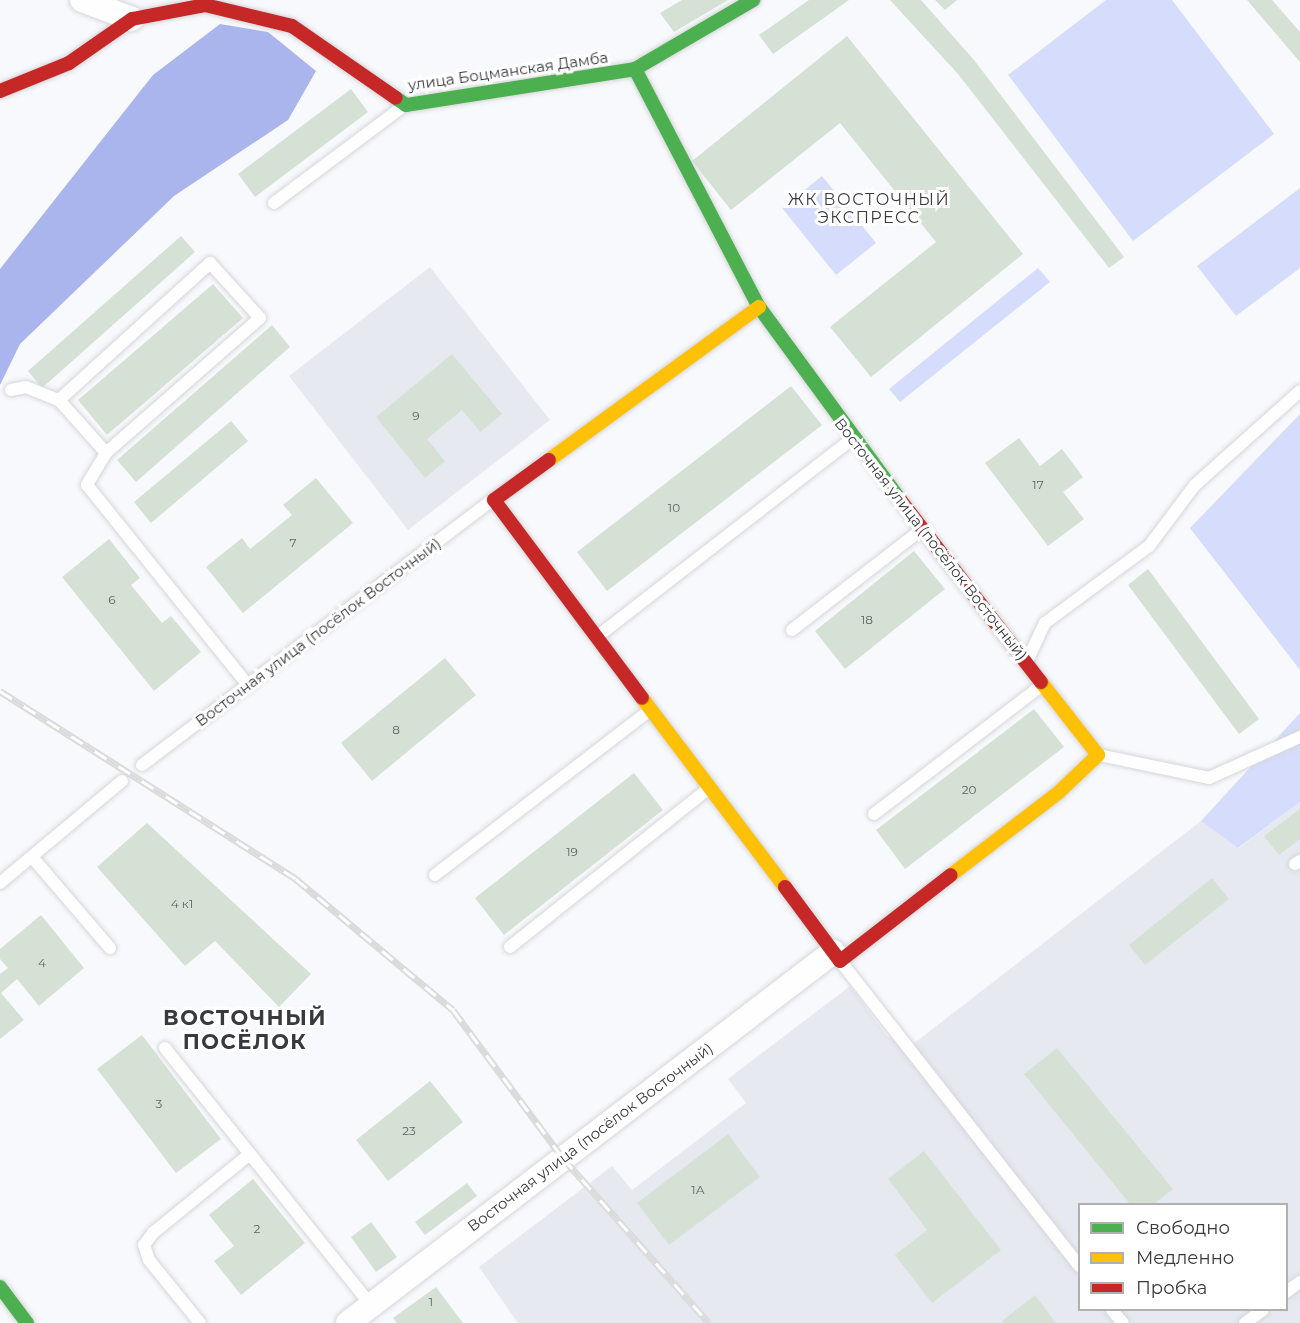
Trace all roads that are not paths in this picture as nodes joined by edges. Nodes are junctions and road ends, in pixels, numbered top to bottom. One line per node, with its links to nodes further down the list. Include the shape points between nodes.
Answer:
1 (82, 0): 3 (street)
2 (753, 0): 4 (street, улица Боцманская Дамба)
3 (132, 19): 5 (street, via 69,63); 6 (street, улица Боцманская Дамба, via 205,5 292,26)
4 (635, 69): 6 (street, улица Боцманская Дамба); 8 (street)
5 (0, 91)
6 (406, 105): 7 (lane)
7 (274, 202)
8 (759, 308): 12 (street, Восточная улица (посёлок Восточный)); 14 (street, Восточная улица (посёлок Восточный))
9 (11, 390): 11 (lane, via 26,387)
10 (1300, 391): 18 (lane, via 1195,485 1149,546 1045,623)
11 (59, 400): 13 (lane); 13 (lane, via 210,263 260,318)
12 (853, 438): 15 (street, Восточная улица (посёлок Восточный)); 17 (lane)
13 (106, 453): 20 (lane, via 87,485)
14 (494, 500): 17 (street); 20 (lane, Восточная улица (посёлок Восточный))
15 (922, 529): 16 (lane); 18 (street, Восточная улица (посёлок Восточный))
16 (792, 630)
17 (597, 636): 21 (street)
18 (1027, 663): 19 (street, Восточная улица (посёлок Восточный))
19 (1043, 684): 23 (street, Восточная улица (посёлок Восточный)); 27 (lane)
20 (248, 685): 24 (lane, Восточная улица (посёлок Восточный))
21 (652, 708): 26 (street); 29 (lane)
22 (1300, 736): 23 (lane, via 1209,778)
23 (1098, 755): 33 (street, Восточная улица (посёлок Восточный), via 1059,792)
24 (142, 765)
25 (122, 781): 28 (lane)
26 (711, 786): 31 (lane); 33 (street)
27 (874, 814)
28 (32, 857): 30 (lane); 32 (lane)
29 (435, 875)
30 (0, 883)
31 (510, 947)
32 (110, 948)
33 (836, 956): 36 (lane); 40 (street, Восточная улица (посёлок Восточный))
34 (165, 1048): 35 (lane)
35 (250, 1154): 40 (lane); 44 (lane, via 153,1233 144,1245 149,1260)
36 (1078, 1265)
37 (1300, 1282): 39 (lane)
38 (0, 1287): 43 (street)
39 (1288, 1291)
40 (371, 1305): 45 (street, Восточная улица (посёлок Восточный))
41 (1113, 1311): 46 (lane)
42 (1262, 1311): 47 (lane)
43 (27, 1323)
44 (200, 1323)
45 (348, 1323)
46 (1123, 1323)
47 (1245, 1323)

